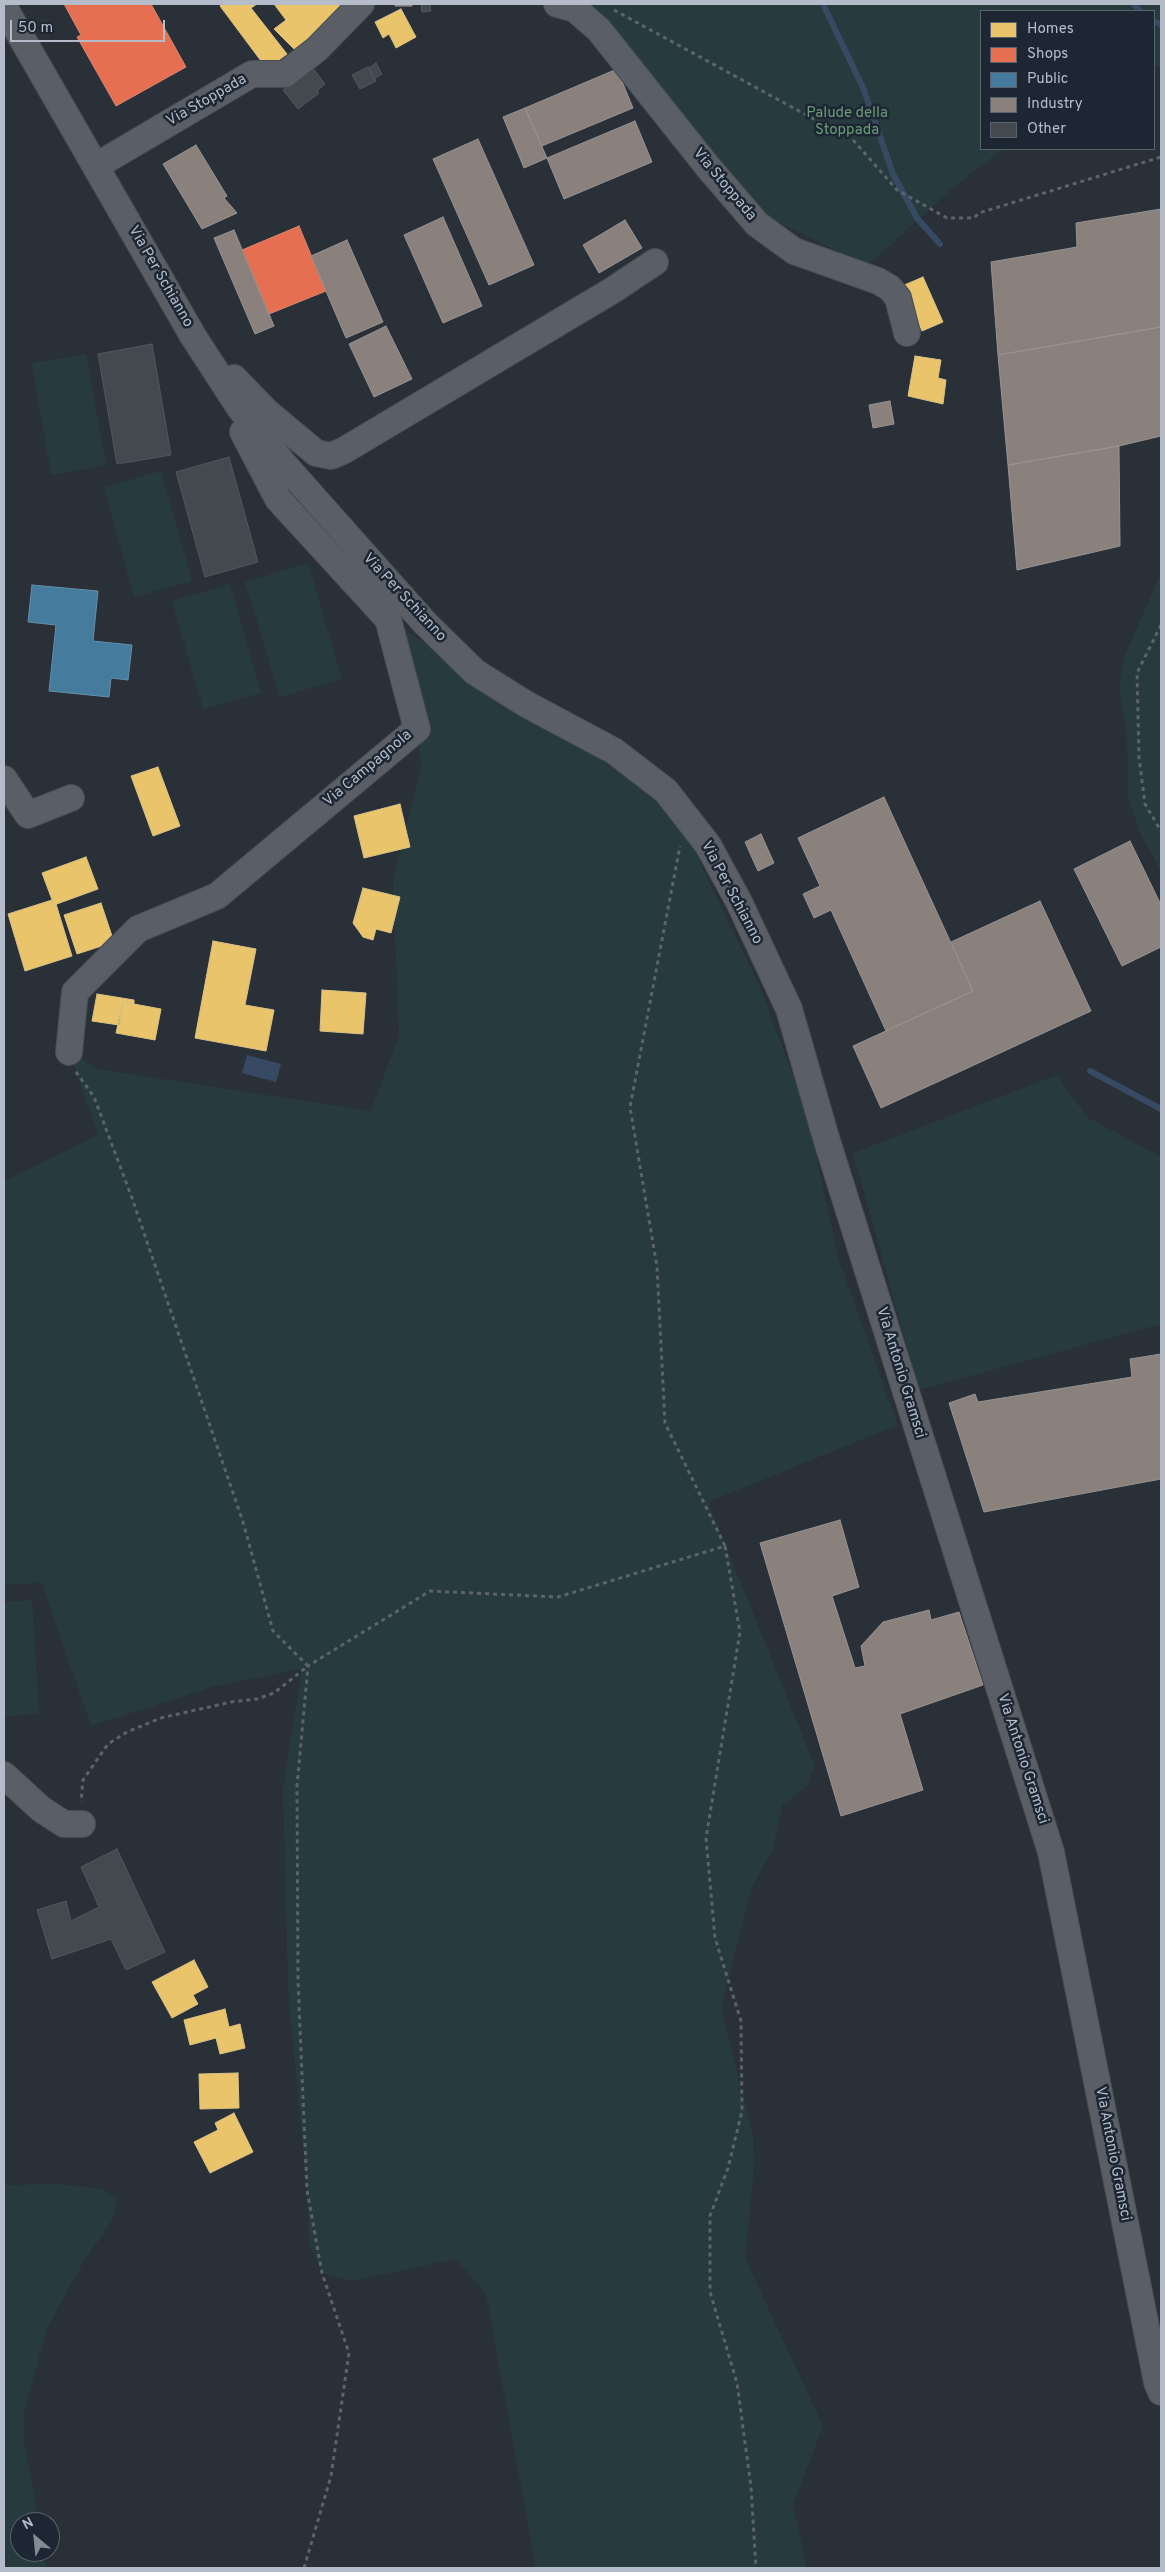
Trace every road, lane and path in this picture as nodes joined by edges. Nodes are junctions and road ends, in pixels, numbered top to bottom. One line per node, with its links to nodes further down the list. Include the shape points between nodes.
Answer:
1 (361, 4): 6 (street, Via Stoppada, via 286,74 252,74)
2 (557, 4): 8 (street, Via Stoppada, via 575,9 600,30 757,224 794,251 890,288 898,298)
3 (4, 8): 6 (street, Via Per Schianno)
4 (611, 8): 5 (path, via 854,141 897,190 947,218 974,218 979,213)
5 (1161, 157)
6 (96, 166): 9 (street, Via Per Schianno)
7 (655, 262): 9 (street, via 331,456 316,453 267,412)
8 (907, 333)
9 (193, 336): 13 (street, Via Per Schianno, via 239,407 282,462 424,623 475,672 526,704 614,751 666,791); 15 (street, Via Campagnola, via 278,499 388,619 417,729 217,896 138,929 75,992)
10 (1161, 625): 14 (path, via 1137,673 1139,758 1145,804)
11 (4, 779): 12 (street, via 28,815)
12 (72, 798)
13 (686, 816): 16 (street, Via Per Schianno, via 708,845 789,1009); 17 (path, via 630,1107 657,1267 665,1423)
14 (1161, 831)
15 (72, 1062): 18 (path, via 94,1097 132,1198 243,1522 273,1631)
16 (827, 1141): 21 (street, Via Antonio Gramsci, via 1051,1852)
17 (725, 1546): 18 (path, via 558,1597 430,1591); 23 (path, via 740,1632 706,1838 715,1938 742,2021 742,2111 728,2168 710,2216 710,2292 737,2383 752,2487)
18 (308, 1666): 20 (path, via 274,1694 161,1718 108,1744 83,1780); 22 (path, via 297,1786 298,1982 307,2190 322,2273 349,2353 331,2476)
19 (4, 1775): 20 (street, via 41,1809 64,1824)
20 (82, 1824)
21 (1161, 2392)
22 (304, 2568)
23 (756, 2568)

